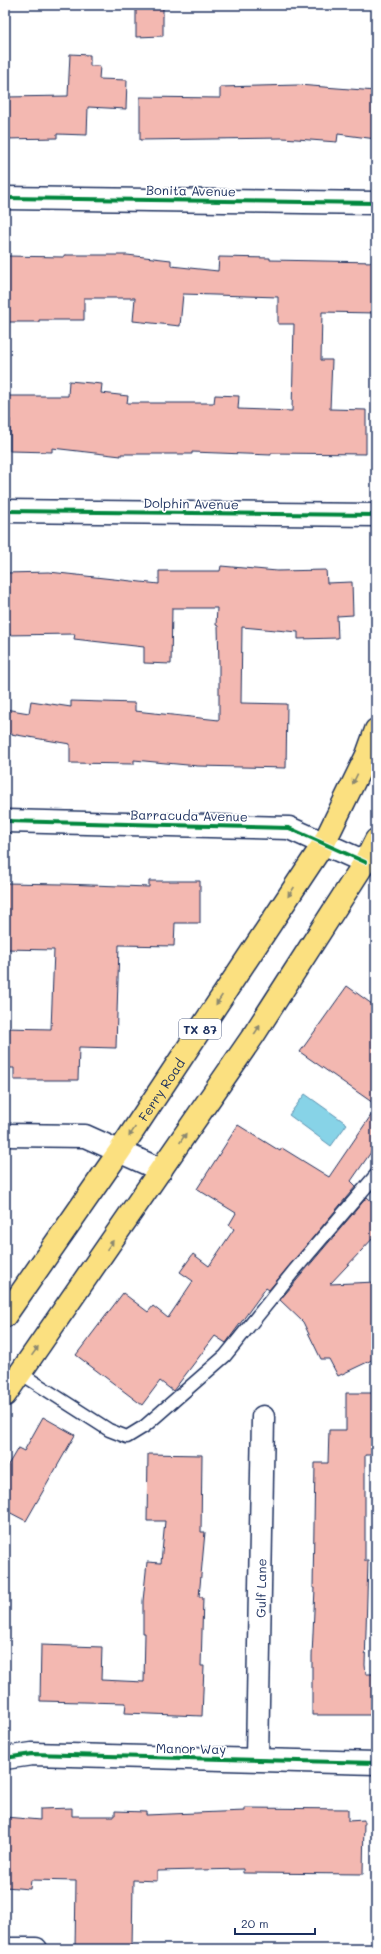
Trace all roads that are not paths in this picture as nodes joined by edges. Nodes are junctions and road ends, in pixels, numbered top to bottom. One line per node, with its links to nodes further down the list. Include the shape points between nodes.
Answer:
1 (5, 198): 2 (street, Bonita Avenue)
2 (376, 203)
3 (5, 511): 4 (street, Dolphin Avenue)
4 (376, 515)
5 (376, 730): 8 (main road, Ferry Road / TX 87, one-way to 8, via 367,755)
6 (5, 822): 8 (street, Barracuda Avenue, via 289,828)
7 (376, 840): 9 (main road)
8 (324, 843): 9 (street, Barracuda Avenue); 11 (main road, Ferry Road / TX 87, one-way to 11)
9 (365, 862): 12 (main road, one-way to 9, via 253,1036)
10 (5, 1135): 11 (street, via 85,1136)
11 (119, 1152): 12 (street); 14 (main road, Ferry Road / TX 87)
12 (161, 1170): 15 (main road, one-way to 12)
13 (376, 1175): 15 (lane, via 225,1356 145,1426 127,1437 109,1430)
14 (5, 1316)
15 (20, 1373): 16 (main road)
16 (5, 1395)
17 (263, 1417): 19 (street, Gulf Lane)
18 (5, 1758): 19 (street, Manor Way, via 32,1754)
19 (257, 1760): 20 (street, Manor Way)
20 (376, 1763)
21 (5, 1949): 22 (street)
22 (36, 1949)

